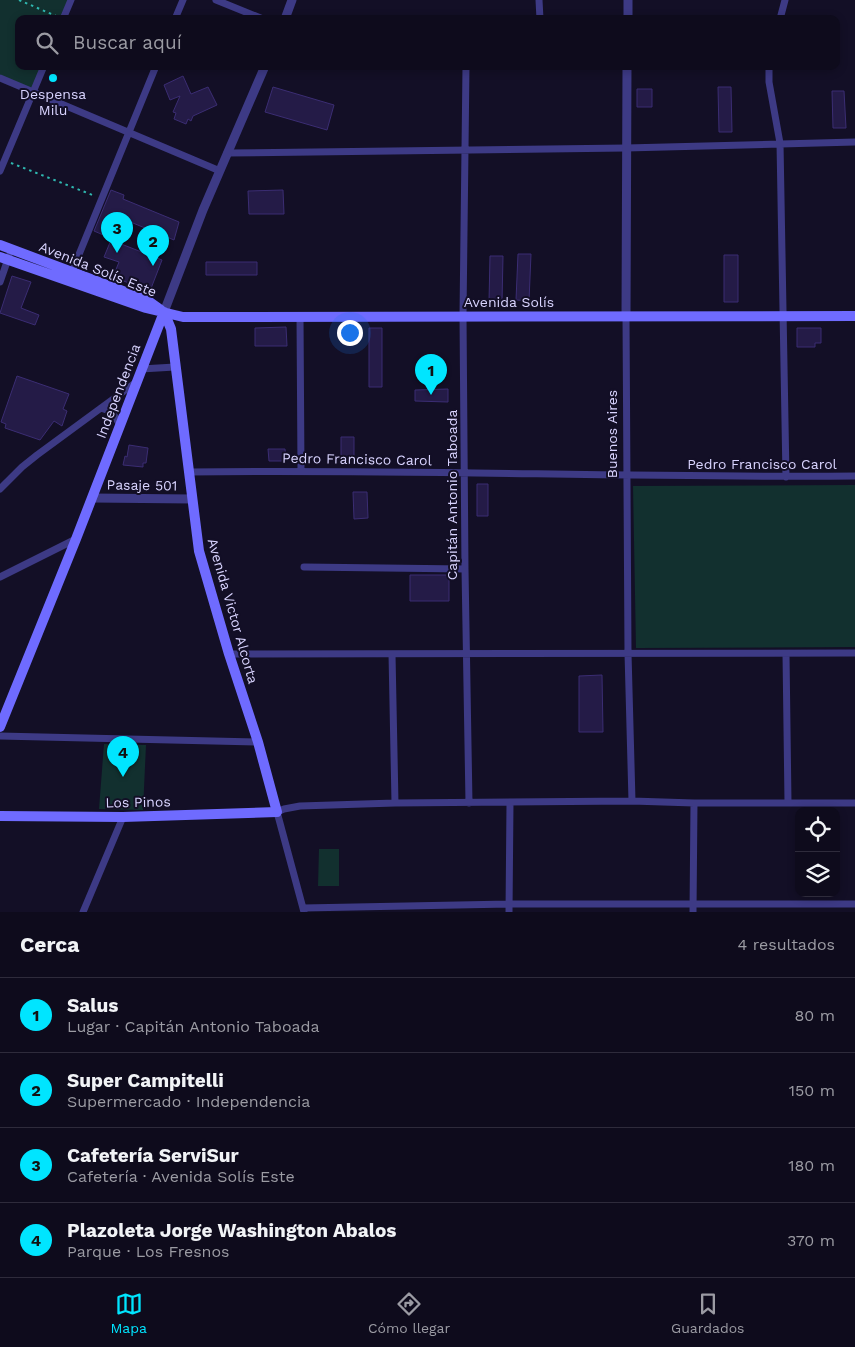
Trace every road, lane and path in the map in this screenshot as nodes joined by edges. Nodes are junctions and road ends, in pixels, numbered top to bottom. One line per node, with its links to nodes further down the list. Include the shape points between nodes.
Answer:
1 (19, 0): 9 (path)
2 (71, 0): 10 (street)
3 (183, 0): 11 (street)
4 (216, 0): 12 (street)
5 (292, 0): 13 (street)
6 (539, 0): 14 (street)
7 (628, 0): 15 (street)
8 (785, 0): 16 (street)
9 (55, 15)
10 (65, 15)
11 (177, 15)
12 (254, 15)
13 (286, 15)
14 (540, 15)
15 (628, 15)
16 (781, 15)
17 (42, 70): 24 (street)
18 (154, 70): 25 (street)
19 (263, 70): 30 (street, Independencia)
20 (466, 70): 29 (street, Capitán Antonio Taboada)
21 (627, 70): 28 (street, Buenos Aires)
22 (769, 70): 27 (street)
23 (0, 78): 24 (street)
24 (33, 92): 25 (street); 31 (street)
25 (129, 132): 32 (street); 34 (street)
26 (855, 142): 27 (street)
27 (780, 143): 28 (street); 44 (street)
28 (626, 148): 29 (street); 43 (street, Buenos Aires)
29 (464, 151): 30 (street); 42 (street, Capitán Antonio Taboada)
30 (227, 154): 32 (street, Independencia)
31 (4, 161): 33 (street); 34 (path)
32 (220, 171): 40 (street, Independencia)
33 (0, 172)
34 (102, 198): 38 (street)
35 (0, 245): 36 (main road, Avenida Solís Este)
36 (11, 250): 37 (street); 38 (main road, Avenida Solís Este)
37 (4, 258): 38 (main road, Avenida Solís Este); 39 (street)
38 (70, 277): 40 (main road, Avenida Solís Este, via 146,308)
39 (0, 282)
40 (164, 312): 41 (main road, Avenida Solís, via 183,317); 46 (main road, Avenida Victor Alcorta, via 171,329); 47 (main road, Independencia)
41 (300, 316): 42 (main road, Avenida Solís); 51 (street)
42 (463, 316): 43 (main road, Avenida Solís); 53 (street, Capitán Antonio Taboada)
43 (626, 316): 44 (main road, Avenida Solís); 54 (street, Buenos Aires)
44 (783, 316): 45 (main road, Avenida Solís); 56 (street)
45 (855, 316)
46 (175, 366): 47 (street); 52 (main road, Avenida Victor Alcorta)
47 (141, 369): 48 (main road, Independencia)
48 (136, 383): 49 (street); 50 (main road, Independencia)
49 (101, 408): 50 (street, via 112,412); 57 (street, via 22,467)
50 (120, 425): 58 (main road, Independencia)
51 (301, 470): 52 (street, Pedro Francisco Carol); 53 (street, Pedro Francisco Carol)
52 (189, 472): 59 (main road, Avenida Victor Alcorta)
53 (465, 473): 54 (street, Pedro Francisco Carol); 62 (street, Capitán Antonio Taboada)
54 (626, 476): 56 (street, Pedro Francisco Carol); 65 (street, Buenos Aires)
55 (855, 476): 56 (street, Pedro Francisco Carol)
56 (786, 477)
57 (0, 489)
58 (92, 498): 59 (street, Pasaje 501); 60 (main road, Independencia)
59 (192, 500): 66 (main road, Avenida Victor Alcorta, via 199,551)
60 (76, 539): 63 (street); 70 (main road, Independencia)
61 (304, 567): 62 (street)
62 (464, 569): 64 (street, Capitán Antonio Taboada)
63 (0, 577)
64 (466, 653): 65 (street); 67 (street); 76 (street, Capitán Antonio Taboada)
65 (628, 653): 68 (street); 73 (street, Buenos Aires)
66 (229, 654): 67 (street); 72 (main road, Avenida Victor Alcorta)
67 (392, 654): 75 (street)
68 (786, 654): 69 (street); 74 (street)
69 (855, 654)
70 (0, 727)
71 (0, 736): 72 (street)
72 (258, 742): 80 (main road, Avenida Victor Alcorta)
73 (632, 801): 77 (street); 79 (street)
74 (788, 802): 77 (street); 78 (street)
75 (395, 803): 76 (street); 80 (street, via 300,806)
76 (469, 803): 79 (street)
77 (694, 803): 83 (street)
78 (855, 803)
79 (510, 804): 85 (street)
80 (277, 812): 82 (main road, Los Pinos); 86 (street, Avenida Victor Alcorta)
81 (0, 816): 82 (main road, Los Pinos)
82 (123, 817): 87 (street)
83 (693, 903): 84 (street); 85 (street); 88 (street)
84 (855, 904)
85 (509, 908): 86 (street)
86 (304, 910)
87 (83, 912)
88 (693, 912)

